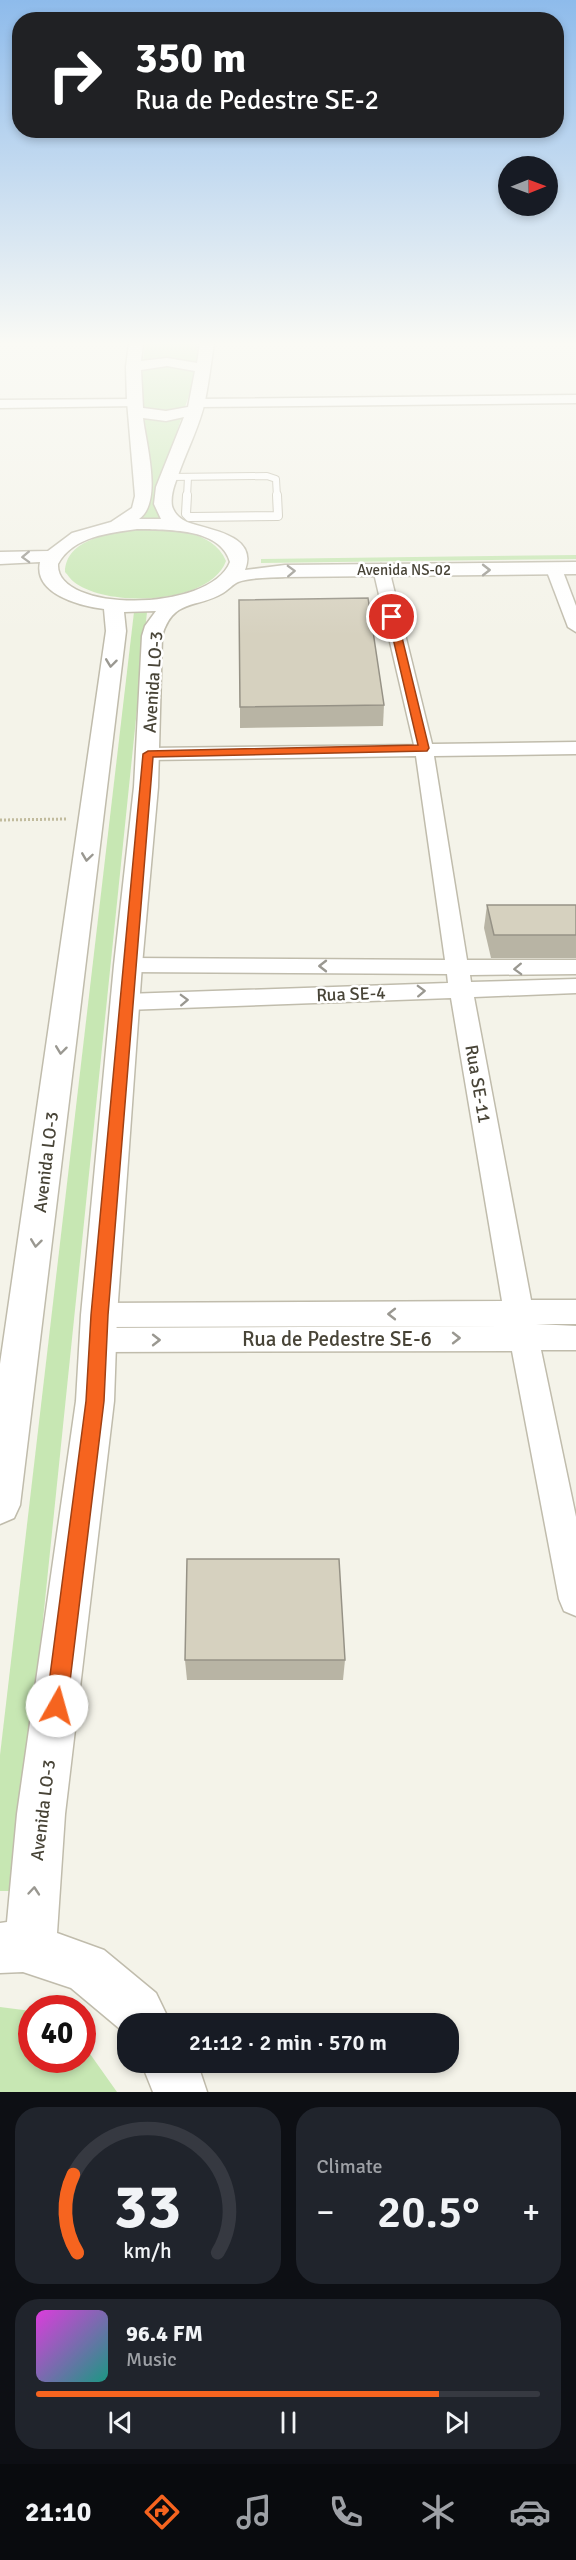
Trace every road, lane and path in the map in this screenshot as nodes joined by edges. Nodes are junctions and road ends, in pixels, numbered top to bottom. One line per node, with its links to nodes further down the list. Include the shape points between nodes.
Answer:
1 (138, 441): 6 (street, via 144,495 140,510)
2 (182, 441): 3 (street)
3 (168, 477): 4 (lane); 5 (street, via 163,504 170,518)
4 (188, 477): 4 (lane, via 272,477 276,479 278,516 189,517)
5 (181, 526): 6 (street, Avenida NS-02); 7 (street, Avenida NS-02, via 220,538)
6 (116, 527): 9 (street, via 81,537)
7 (233, 547): 8 (street, Avenida NS-02, via 263,554); 16 (street, via 239,562)
8 (576, 552)
9 (52, 556): 10 (street, one-way to 10); 15 (street)
10 (0, 558)
11 (576, 567): 13 (street, Avenida NS-02)
12 (381, 569): 13 (street, Avenida NS-02, one-way to 13); 16 (street, Avenida NS-02, one-way to 12, via 285,571); 21 (street, Rua SE-11)
13 (554, 569): 19 (street)
14 (30, 576): 15 (street)
15 (50, 576): 18 (street, via 62,589)
16 (233, 577): 17 (street, via 219,588)
17 (173, 603): 18 (street); 23 (street, Avenida LO-3, via 152,636)
18 (113, 605): 24 (street, Avenida LO-3, one-way to 24, via 116,631)
19 (576, 627)
20 (576, 738): 21 (street)
21 (423, 744): 22 (street); 23 (street); 28 (street, Rua SE-11)
22 (576, 748)
23 (149, 749): 26 (street, Avenida LO-3)
24 (92, 819): 25 (path); 35 (street, Avenida LO-3, one-way to 35)
25 (0, 820)
26 (128, 966): 28 (street, Rua SE-4, one-way to 26); 30 (street, Avenida LO-3)
27 (576, 967): 28 (street, Rua SE-4, one-way to 28, via 488,969)
28 (459, 978): 29 (street, Rua SE-4); 30 (street, Rua SE-4, one-way to 28); 32 (street, Rua SE-11)
29 (576, 986)
30 (126, 1002): 33 (street, Avenida LO-3)
31 (576, 1312): 32 (street, Rua de Pedestre SE-6)
32 (522, 1326): 33 (street, Rua de Pedestre SE-6); 34 (street, Rua de Pedestre SE-6); 37 (street, Rua SE-11)
33 (98, 1328): 38 (street, Avenida LO-3, one-way to 33, via 41,1814 95,1401)
34 (576, 1338)
35 (7, 1400): 36 (street, Avenida LO-3)
36 (0, 1505)
37 (576, 1599)
38 (15, 1949): 39 (street, via 86,1968)
39 (139, 2013)
40 (174, 2073): 41 (street)
41 (180, 2092)

